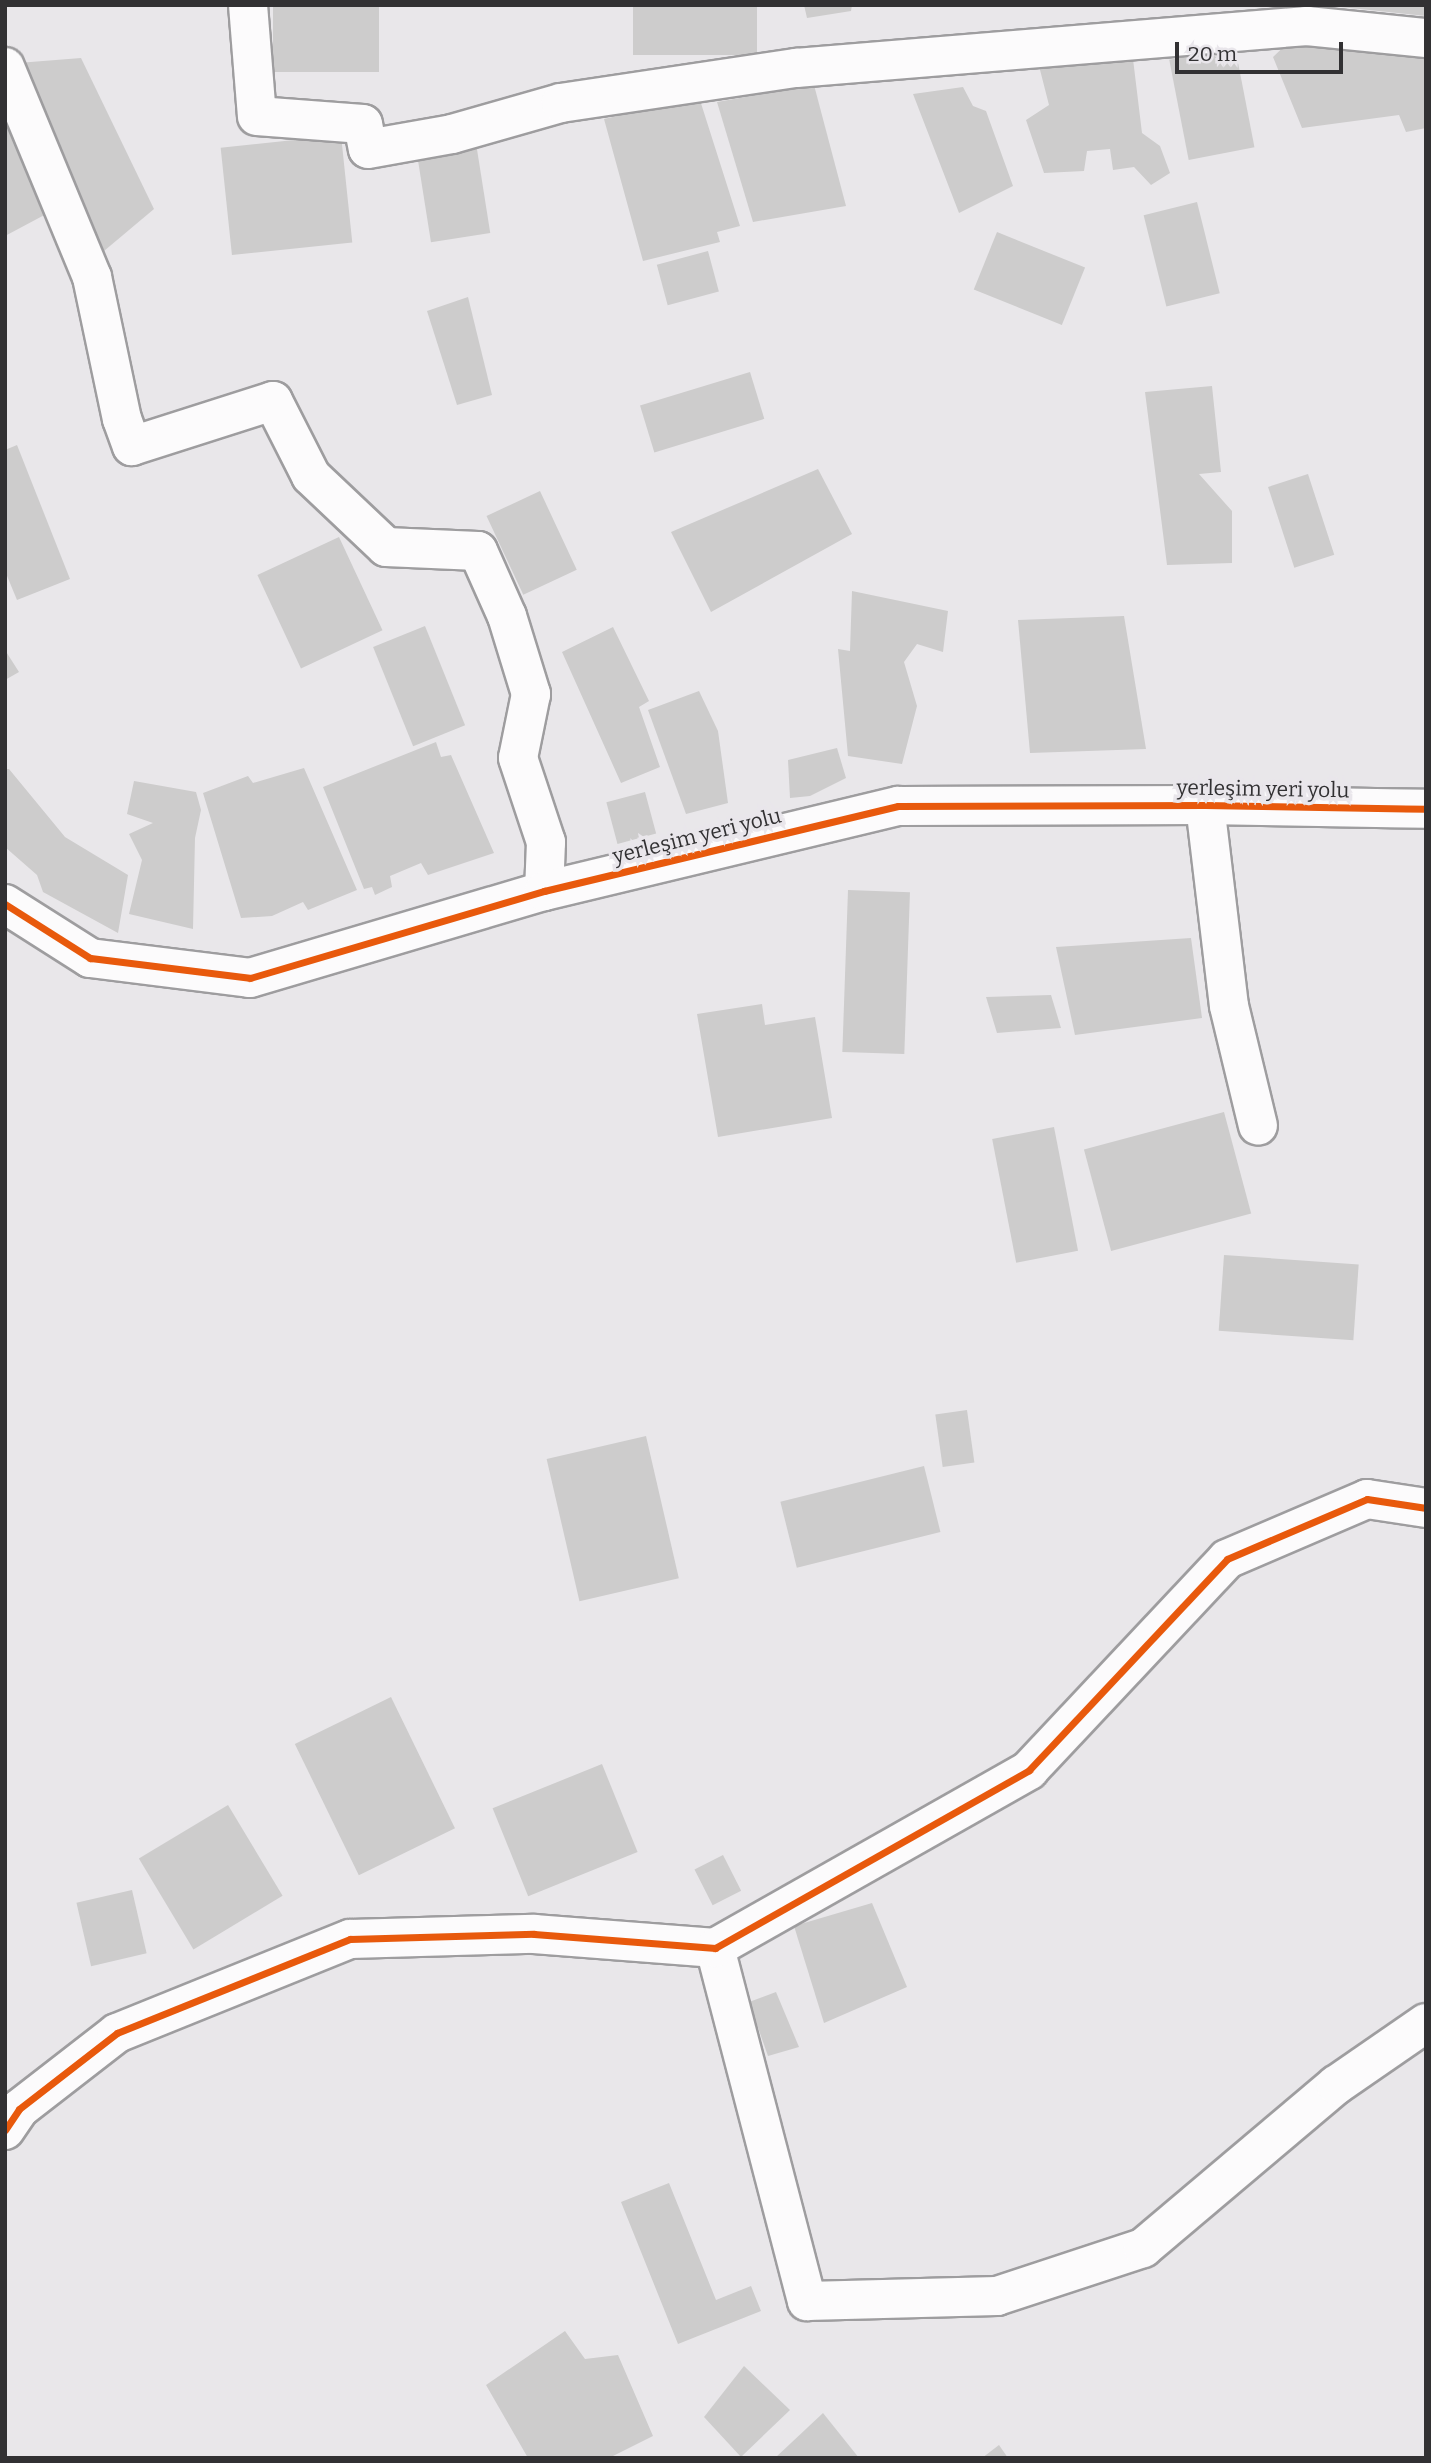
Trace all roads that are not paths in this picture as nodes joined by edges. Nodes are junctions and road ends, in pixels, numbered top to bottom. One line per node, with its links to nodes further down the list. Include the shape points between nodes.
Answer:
1 (248, 5): 2 (street, via 257,116 363,124 368,149 452,134 561,103 796,68 1307,26)
2 (1426, 38)
3 (5, 67): 6 (street, via 92,277 122,419 132,446 272,401 311,477 386,547 478,551 507,616 531,694 518,758 546,842)
4 (1205, 805): 5 (street, yerleşim yeri yolu); 6 (street, yerleşim yeri yolu, via 898,806); 8 (street, via 1229,1006)
5 (1426, 809)
6 (544, 891): 7 (street, yerleşim yeri yolu, via 250,978 90,958)
7 (5, 904)
8 (1258, 1126)
9 (1426, 1508): 10 (street, via 1367,1499 1227,1559 1029,1770)
10 (715, 1948): 11 (street, via 807,2301 997,2296 1143,2248 1336,2085); 12 (street, via 534,1934 351,1939 117,2032 19,2109)
11 (1426, 2023)
12 (5, 2130)

